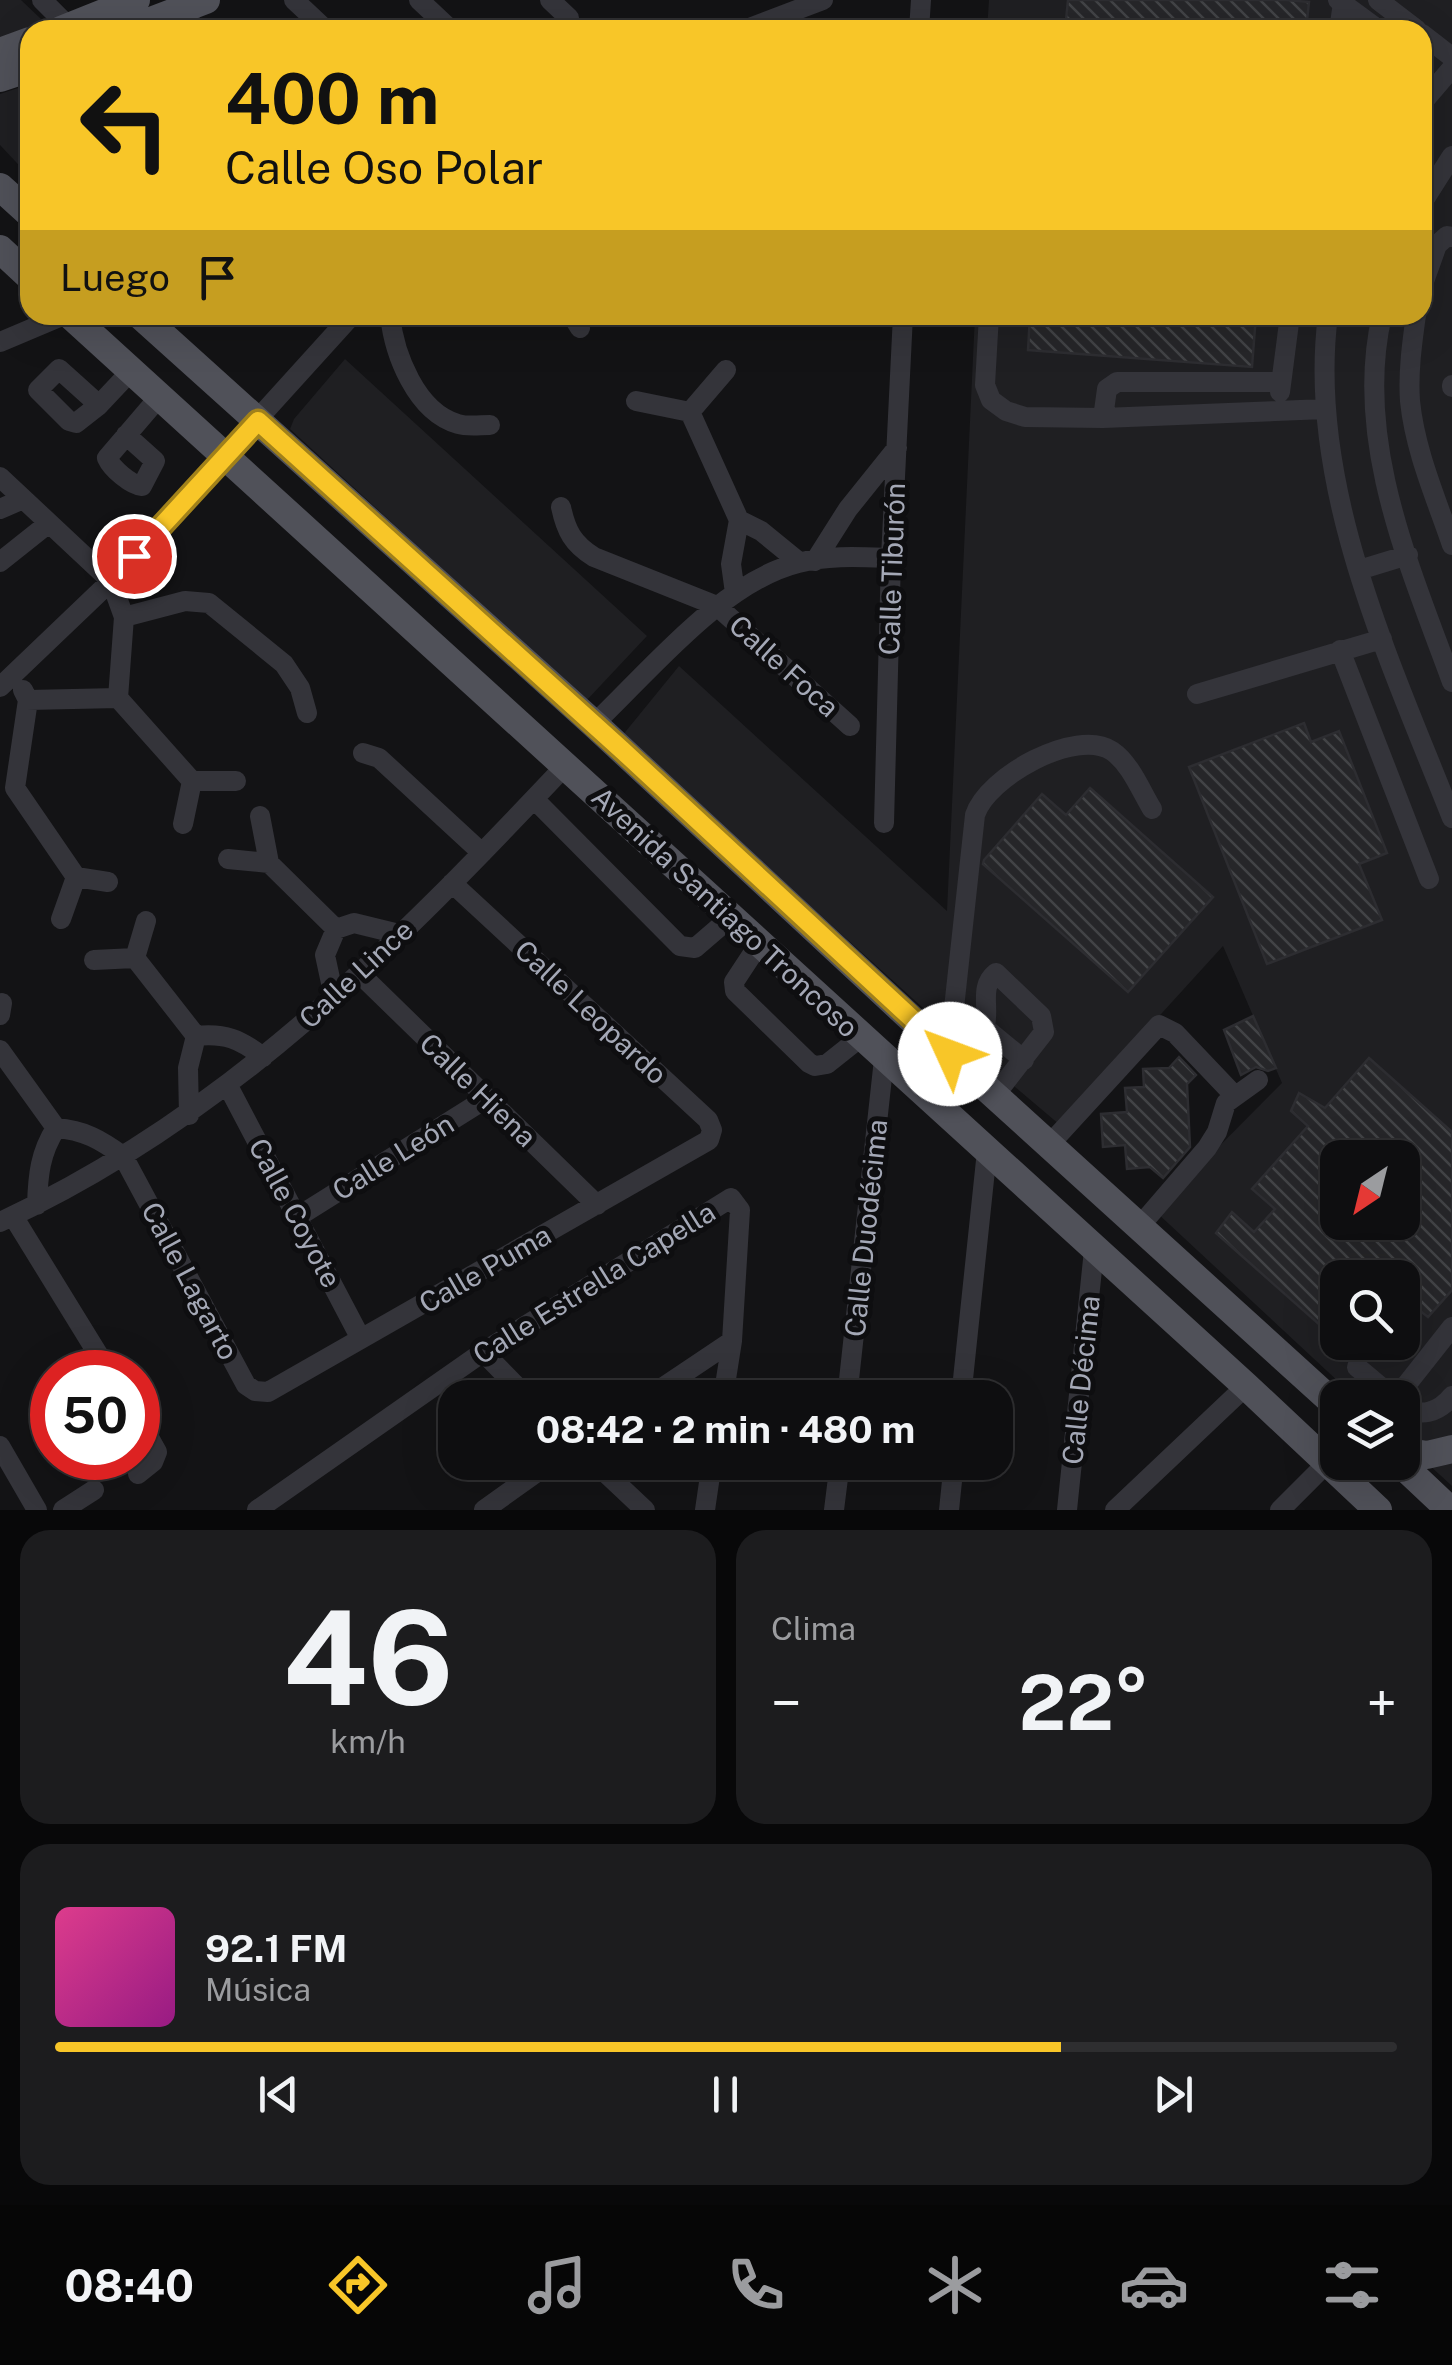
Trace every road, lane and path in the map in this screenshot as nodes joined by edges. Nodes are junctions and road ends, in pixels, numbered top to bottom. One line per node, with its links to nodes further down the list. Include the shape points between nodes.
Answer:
1 (42, 0): 11 (street)
2 (136, 0): 12 (main road)
3 (206, 0): 13 (main road)
4 (294, 0): 14 (street)
5 (419, 0): 15 (street)
6 (550, 0): 10 (street)
7 (823, 0): 16 (street)
8 (1378, 0): 18 (street)
9 (1341, 2): 17 (street)
10 (569, 18)
11 (59, 20)
12 (88, 20)
13 (189, 20)
14 (315, 20)
15 (440, 20)
16 (770, 20)
17 (1365, 20)
18 (1404, 20)
19 (1432, 41): 20 (street)
20 (1452, 57)
21 (1452, 68): 22 (street)
22 (1432, 92)
23 (1452, 156): 25 (street)
24 (0, 187): 26 (main road)
25 (1432, 188)
26 (20, 205)
27 (1452, 237): 29 (street, via 1437,245)
28 (0, 249): 30 (main road)
29 (1432, 259)
30 (20, 268)
31 (42, 325): 42 (street)
32 (79, 325): 44 (main road, Avenida Santiago Troncoso)
33 (151, 325): 53 (main road, Avenida Santiago Troncoso)
34 (343, 325): 53 (street)
35 (392, 325): 54 (street, via 401,362 418,392 445,419)
36 (902, 325): 56 (street, Calle Tiburón)
37 (988, 325): 52 (street, via 985,385 991,400 1025,417)
38 (1289, 325): 45 (street)
39 (1327, 325): 50 (street)
40 (1381, 325): 65 (street, via 1376,432)
41 (1414, 325): 64 (street, via 1410,402)
42 (0, 342)
43 (726, 370): 51 (street)
44 (132, 371): 46 (main road, Avenida Santiago Troncoso); 48 (street)
45 (1280, 382): 49 (street); 52 (street, via 1117,382 1107,388)
46 (160, 396): 55 (street); 57 (main road, Avenida Santiago Troncoso)
47 (636, 401): 51 (street)
48 (99, 405)
49 (1280, 410): 50 (street); 52 (street)
50 (1325, 410): 69 (street)
51 (690, 412): 62 (street)
52 (1103, 418)
53 (258, 421): 57 (street); 85 (main road, Avenida Santiago Troncoso)
54 (490, 425)
55 (126, 435)
56 (896, 448): 66 (street, Calle Tiburón); 68 (street)
57 (227, 455): 70 (street); 88 (main road, Avenida Santiago Troncoso)
58 (0, 477): 59 (street)
59 (23, 499): 61 (street); 63 (street)
60 (561, 507): 72 (street, via 577,546 594,557)
61 (0, 510)
62 (738, 520): 68 (street); 71 (street, via 731,564)
63 (49, 523): 67 (street); 70 (street)
64 (1452, 545)
65 (1408, 556): 69 (street); 75 (street)
66 (891, 558): 68 (street); 96 (street, Calle Tiburón)
67 (0, 562)
68 (807, 562): 71 (street)
69 (1359, 570): 76 (street)
70 (111, 581): 73 (street); 79 (street)
71 (736, 592): 72 (street)
72 (717, 606): 85 (street); 86 (street, Calle Foca)
73 (124, 617): 82 (street); 84 (street, via 185,602 209,604 284,664)
74 (1452, 617): 75 (street)
75 (1431, 624): 77 (street)
76 (1382, 639): 78 (street); 95 (street)
77 (1446, 649): 80 (street)
78 (1340, 650): 81 (street); 102 (street)
79 (8, 681): 83 (street)
80 (1452, 682)
81 (1197, 694)
82 (118, 698): 83 (street); 89 (street)
83 (28, 700): 91 (street)
84 (307, 713)
85 (594, 724): 121 (main road, Avenida Santiago Troncoso)
86 (850, 726)
87 (363, 752): 98 (street, via 379,758)
88 (566, 765): 92 (street, Calle Lince); 105 (main road, Avenida Santiago Troncoso)
89 (192, 781): 90 (street); 97 (street)
90 (236, 782)
91 (7, 787): 101 (street)
92 (534, 799): 98 (street, Calle Lince); 105 (street, via 680,946 695,948)
93 (1152, 809): 121 (street, via 1126,766 1094,743 1020,768 985,795 975,815)
94 (260, 816): 100 (street)
95 (1452, 818)
96 (884, 823)
97 (183, 824)
98 (482, 853): 104 (street, Calle Lince)
99 (228, 859): 100 (street)
100 (269, 863): 108 (street)
101 (76, 877): 103 (street); 106 (street)
102 (1430, 879)
103 (108, 882)
104 (452, 883): 109 (street, Calle Lince); 131 (street, Calle Leopardo, via 708,1120 712,1130)
105 (731, 917): 110 (main road, Avenida Santiago Troncoso)
106 (62, 919)
107 (146, 921): 111 (street)
108 (336, 929): 109 (street, via 370,924); 114 (street, via 325,954)
109 (399, 934): 113 (street, Calle Lince)
110 (759, 944): 117 (main road, Avenida Santiago Troncoso); 117 (street, via 735,991 809,1063 827,1064)
111 (135, 958): 112 (street); 116 (street)
112 (94, 960)
113 (360, 974): 114 (street, Calle Lince); 127 (street, Calle Hiena)
114 (334, 997): 119 (street, Calle Lince)
115 (985, 1028): 121 (street); 122 (street); 122 (street, via 986,988 996,973 1042,1016 1042,1038)
116 (196, 1036): 119 (street, via 238,1038); 128 (street)
117 (861, 1037): 120 (main road, Avenida Santiago Troncoso)
118 (0, 1050): 129 (street)
119 (264, 1057): 124 (street, Calle Lince)
120 (884, 1059): 132 (main road, Avenida Santiago Troncoso); 149 (street, Calle Duodécima)
121 (955, 1060): 125 (main road, Avenida Santiago Troncoso)
122 (1024, 1060): 125 (street)
123 (1258, 1080): 126 (street)
124 (228, 1086): 128 (street, Calle Lince); 136 (street, Calle Coyote)
125 (995, 1095): 130 (main road, Avenida Santiago Troncoso)
126 (1234, 1096): 130 (street, via 1159,1024); 138 (street, via 1207,1148)
127 (487, 1098): 135 (street, Calle Hiena); 136 (street, Calle León)
128 (188, 1115): 133 (street, Calle Lince)
129 (56, 1128): 133 (street, via 98,1137); 134 (street, via 38,1165)
130 (1049, 1145): 138 (main road, Avenida Santiago Troncoso)
131 (702, 1146): 135 (street, Calle Puma)
132 (987, 1151): 139 (main road, Avenida Santiago Troncoso); 150 (street)
133 (123, 1156): 134 (street, Calle Lince); 155 (street, Calle Lagarto, via 246,1385)
134 (38, 1204): 137 (street, Calle Lince)
135 (597, 1205): 141 (street, Calle Puma)
136 (299, 1216): 141 (street, Calle Coyote)
137 (6, 1219): 143 (street)
138 (1139, 1227): 154 (main road, Avenida Santiago Troncoso)
139 (1094, 1250): 153 (main road, Avenida Santiago Troncoso); 180 (street, Calle Décima)
140 (1452, 1327): 152 (street)
141 (361, 1339): 155 (street, Calle Puma)
142 (732, 1340): 144 (street, Calle Estrella Capella, via 740,1210 726,1199); 147 (street); 148 (street)
143 (95, 1350)
144 (482, 1352): 146 (street); 174 (street, Calle Estrella Capella)
145 (1357, 1368): 151 (street)
146 (510, 1380)
147 (673, 1380)
148 (726, 1380)
149 (849, 1380)
150 (963, 1380)
151 (1372, 1380)
152 (1409, 1380)
153 (1246, 1386): 161 (main road, Avenida Santiago Troncoso); 181 (street)
154 (1320, 1390)
155 (268, 1392)
156 (1452, 1396): 157 (street, via 1434,1411)
157 (1420, 1412)
158 (0, 1446): 172 (street)
159 (1452, 1449): 160 (main road)
160 (1420, 1453)
161 (1320, 1455)
162 (1320, 1470): 182 (street)
163 (526, 1480): 175 (street)
164 (613, 1480): 176 (street)
165 (709, 1480): 177 (street)
166 (838, 1480): 178 (street)
167 (952, 1480): 179 (street)
168 (1347, 1480): 183 (main road, Avenida Santiago Troncoso)
169 (1419, 1480): 171 (main road)
170 (94, 1490): 173 (street)
171 (1443, 1501)
172 (37, 1510)
173 (63, 1510)
174 (257, 1510)
175 (484, 1510)
176 (644, 1510)
177 (704, 1510)
178 (834, 1510)
179 (949, 1510)
180 (1067, 1510)
181 (1115, 1510)
182 (1280, 1510)
183 (1378, 1510)

